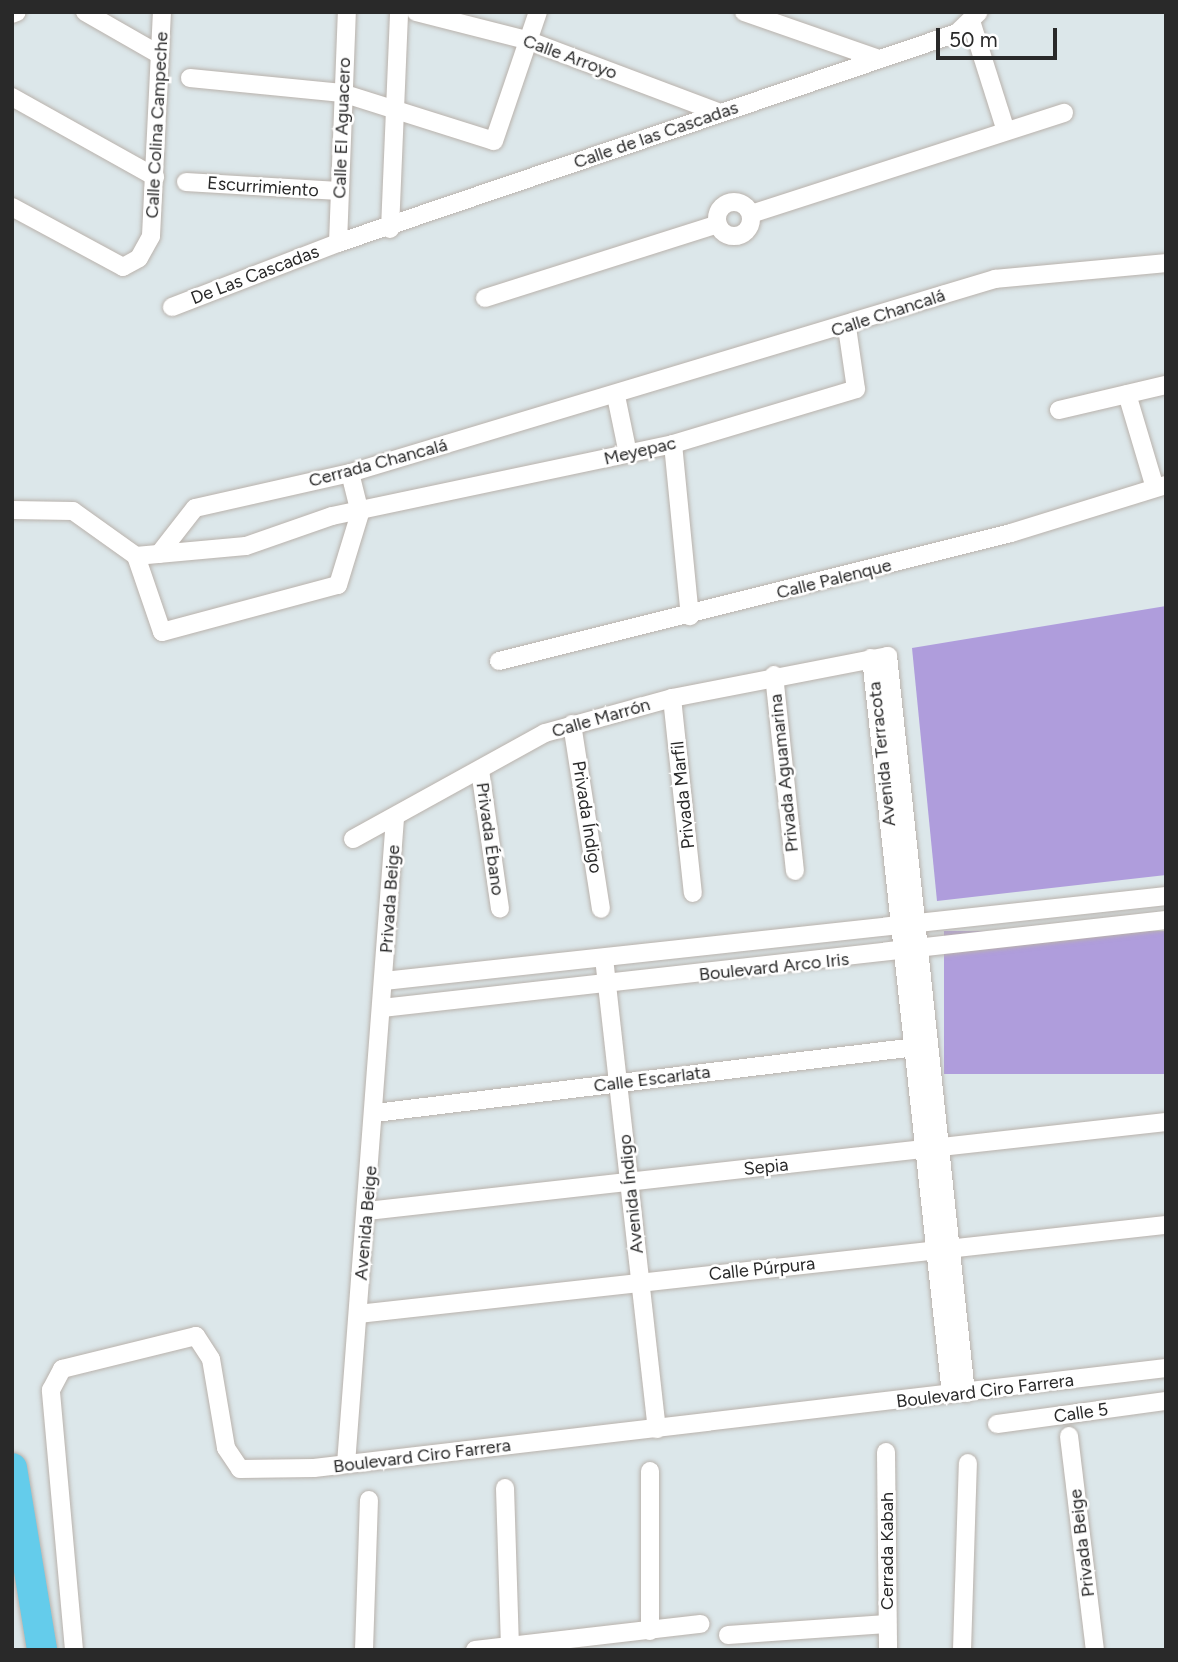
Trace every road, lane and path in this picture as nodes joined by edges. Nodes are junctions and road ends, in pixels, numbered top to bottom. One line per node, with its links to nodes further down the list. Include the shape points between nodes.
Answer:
1 (17, 12): 9 (street)
2 (85, 12): 12 (street)
3 (162, 12): 12 (street, Calle Colina Campeche)
4 (347, 12): 15 (street, Calle El Aguacero)
5 (399, 12): 17 (street)
6 (416, 12): 11 (street, Calle Arroyo)
7 (538, 12): 11 (street)
8 (744, 12): 13 (street)
9 (12, 14)
10 (976, 18): 13 (street, Calle de las Cascadas); 20 (street)
11 (527, 40): 17 (street, via 494,141); 18 (street, Calle Arroyo)
12 (160, 55): 21 (street, Calle Colina Campeche)
13 (879, 59): 18 (street, Calle de las Cascadas)
14 (190, 78): 15 (street)
15 (342, 93): 17 (street); 23 (street, Calle El Aguacero)
16 (12, 97): 21 (street)
17 (393, 108): 25 (street)
18 (720, 113): 25 (street, Calle de las Cascadas)
19 (1064, 113): 20 (street)
20 (1006, 131): 28 (street, via 751,214 732,201 718,212 718,224)
21 (155, 177): 24 (street, Calle Colina Campeche, via 151,236 139,258 123,267)
22 (186, 182): 23 (street, Escurrimiento)
23 (339, 191): 26 (street, Calle El Aguacero)
24 (12, 207)
25 (390, 229): 26 (street, Calle de las Cascadas)
26 (338, 243): 29 (street, De Las Cascadas)
27 (1166, 263): 30 (street, Calle Chancalá, via 995,279)
28 (485, 298)
29 (172, 307)
30 (847, 327): 33 (street, Calle Chancalá); 35 (street, Meyepac, via 856,389)
31 (1166, 385): 32 (street)
32 (1127, 394): 34 (street); 38 (street)
33 (616, 396): 36 (street); 37 (street, Cerrada Chancalá)
34 (1059, 410)
35 (673, 444): 36 (street, Meyepac); 43 (street)
36 (628, 454): 40 (street, Meyepac)
37 (350, 473): 40 (street); 41 (street, Cerrada Chancalá, via 195,508)
38 (1160, 487): 43 (street, Calle Palenque, via 1011,533)
39 (12, 510): 42 (street, via 73,511)
40 (360, 513): 41 (street, Meyepac, via 332,516 246,546); 42 (street, via 338,585 162,632)
41 (159, 554): 42 (street, Meyepac)
42 (136, 556)
43 (690, 617): 45 (street, Calle Palenque)
44 (871, 658): 46 (street, Calle Marrón); 58 (street, Avenida Terracota)
45 (499, 661)
46 (774, 675): 47 (street, Calle Marrón); 52 (street, Privada Aguamarina)
47 (672, 698): 48 (street, Calle Marrón); 53 (street, Privada Marfil)
48 (572, 724): 49 (street, Calle Marrón); 56 (street, Privada Índigo)
49 (480, 770): 50 (street, Calle Marrón); 55 (street, Privada Ébano)
50 (395, 818): 51 (street, Calle Marrón); 61 (street, Privada Beige)
51 (353, 839)
52 (795, 872)
53 (693, 893)
54 (1166, 897): 58 (street, Boulevard Arco Iris)
55 (500, 909)
56 (601, 909)
57 (1166, 920): 59 (street, Boulevard Arco Iris)
58 (909, 926): 59 (street, Avenida Terracota); 60 (street, Boulevard Arco Iris)
59 (911, 951): 62 (street, Boulevard Arco Iris); 64 (street, Avenida Terracota)
60 (604, 958): 61 (street, Boulevard Arco Iris); 62 (street, Avenida Índigo)
61 (384, 981): 63 (street, Avenida Beige)
62 (608, 986): 63 (street, Boulevard Arco Iris); 65 (street, Avenida Índigo)
63 (382, 1008): 66 (street, Avenida Beige)
64 (921, 1046): 65 (street, Calle Escarlata); 68 (street, Avenida Terracota)
65 (618, 1083): 66 (street, Calle Escarlata); 69 (street, Avenida Índigo)
66 (375, 1113): 70 (street, Avenida Beige)
67 (1166, 1122): 68 (street, Sepia)
68 (932, 1148): 69 (street, Sepia); 72 (street, Avenida Terracota)
69 (629, 1182): 70 (street, Sepia); 73 (street, Avenida Índigo)
70 (367, 1211): 74 (street, Avenida Beige)
71 (1166, 1224): 72 (street, Calle Púrpura)
72 (943, 1249): 73 (street, Calle Púrpura); 76 (street, Avenida Terracota)
73 (641, 1283): 74 (street, Calle Púrpura); 79 (street, Avenida Índigo)
74 (358, 1314): 83 (street, Avenida Beige)
75 (1166, 1368): 76 (street, Boulevard Ciro Farrera)
76 (959, 1394): 79 (street, Boulevard Ciro Farrera)
77 (1166, 1403): 78 (street, Calle 5)
78 (997, 1424)
79 (657, 1429): 83 (street, Boulevard Ciro Farrera)
80 (1069, 1437): 99 (street, Privada Beige)
81 (886, 1452): 89 (street, Cerrada Kabah)
82 (968, 1463): 98 (street)
83 (346, 1464): 94 (street, Boulevard Ciro Farrera, via 240,1469 226,1448 211,1360 196,1336 62,1370 51,1390)
84 (12, 1468): 93 (highway)
85 (650, 1471): 90 (street)
86 (505, 1488): 92 (street)
87 (369, 1500): 95 (street)
88 (701, 1624): 90 (street)
89 (887, 1624): 91 (street); 97 (street, Cerrada Kabah)
90 (650, 1630): 92 (street)
91 (728, 1635)
92 (508, 1648): 96 (street)
93 (42, 1650)
94 (74, 1650)
95 (364, 1650)
96 (475, 1650)
97 (888, 1650)
98 (962, 1650)
99 (1095, 1650)

